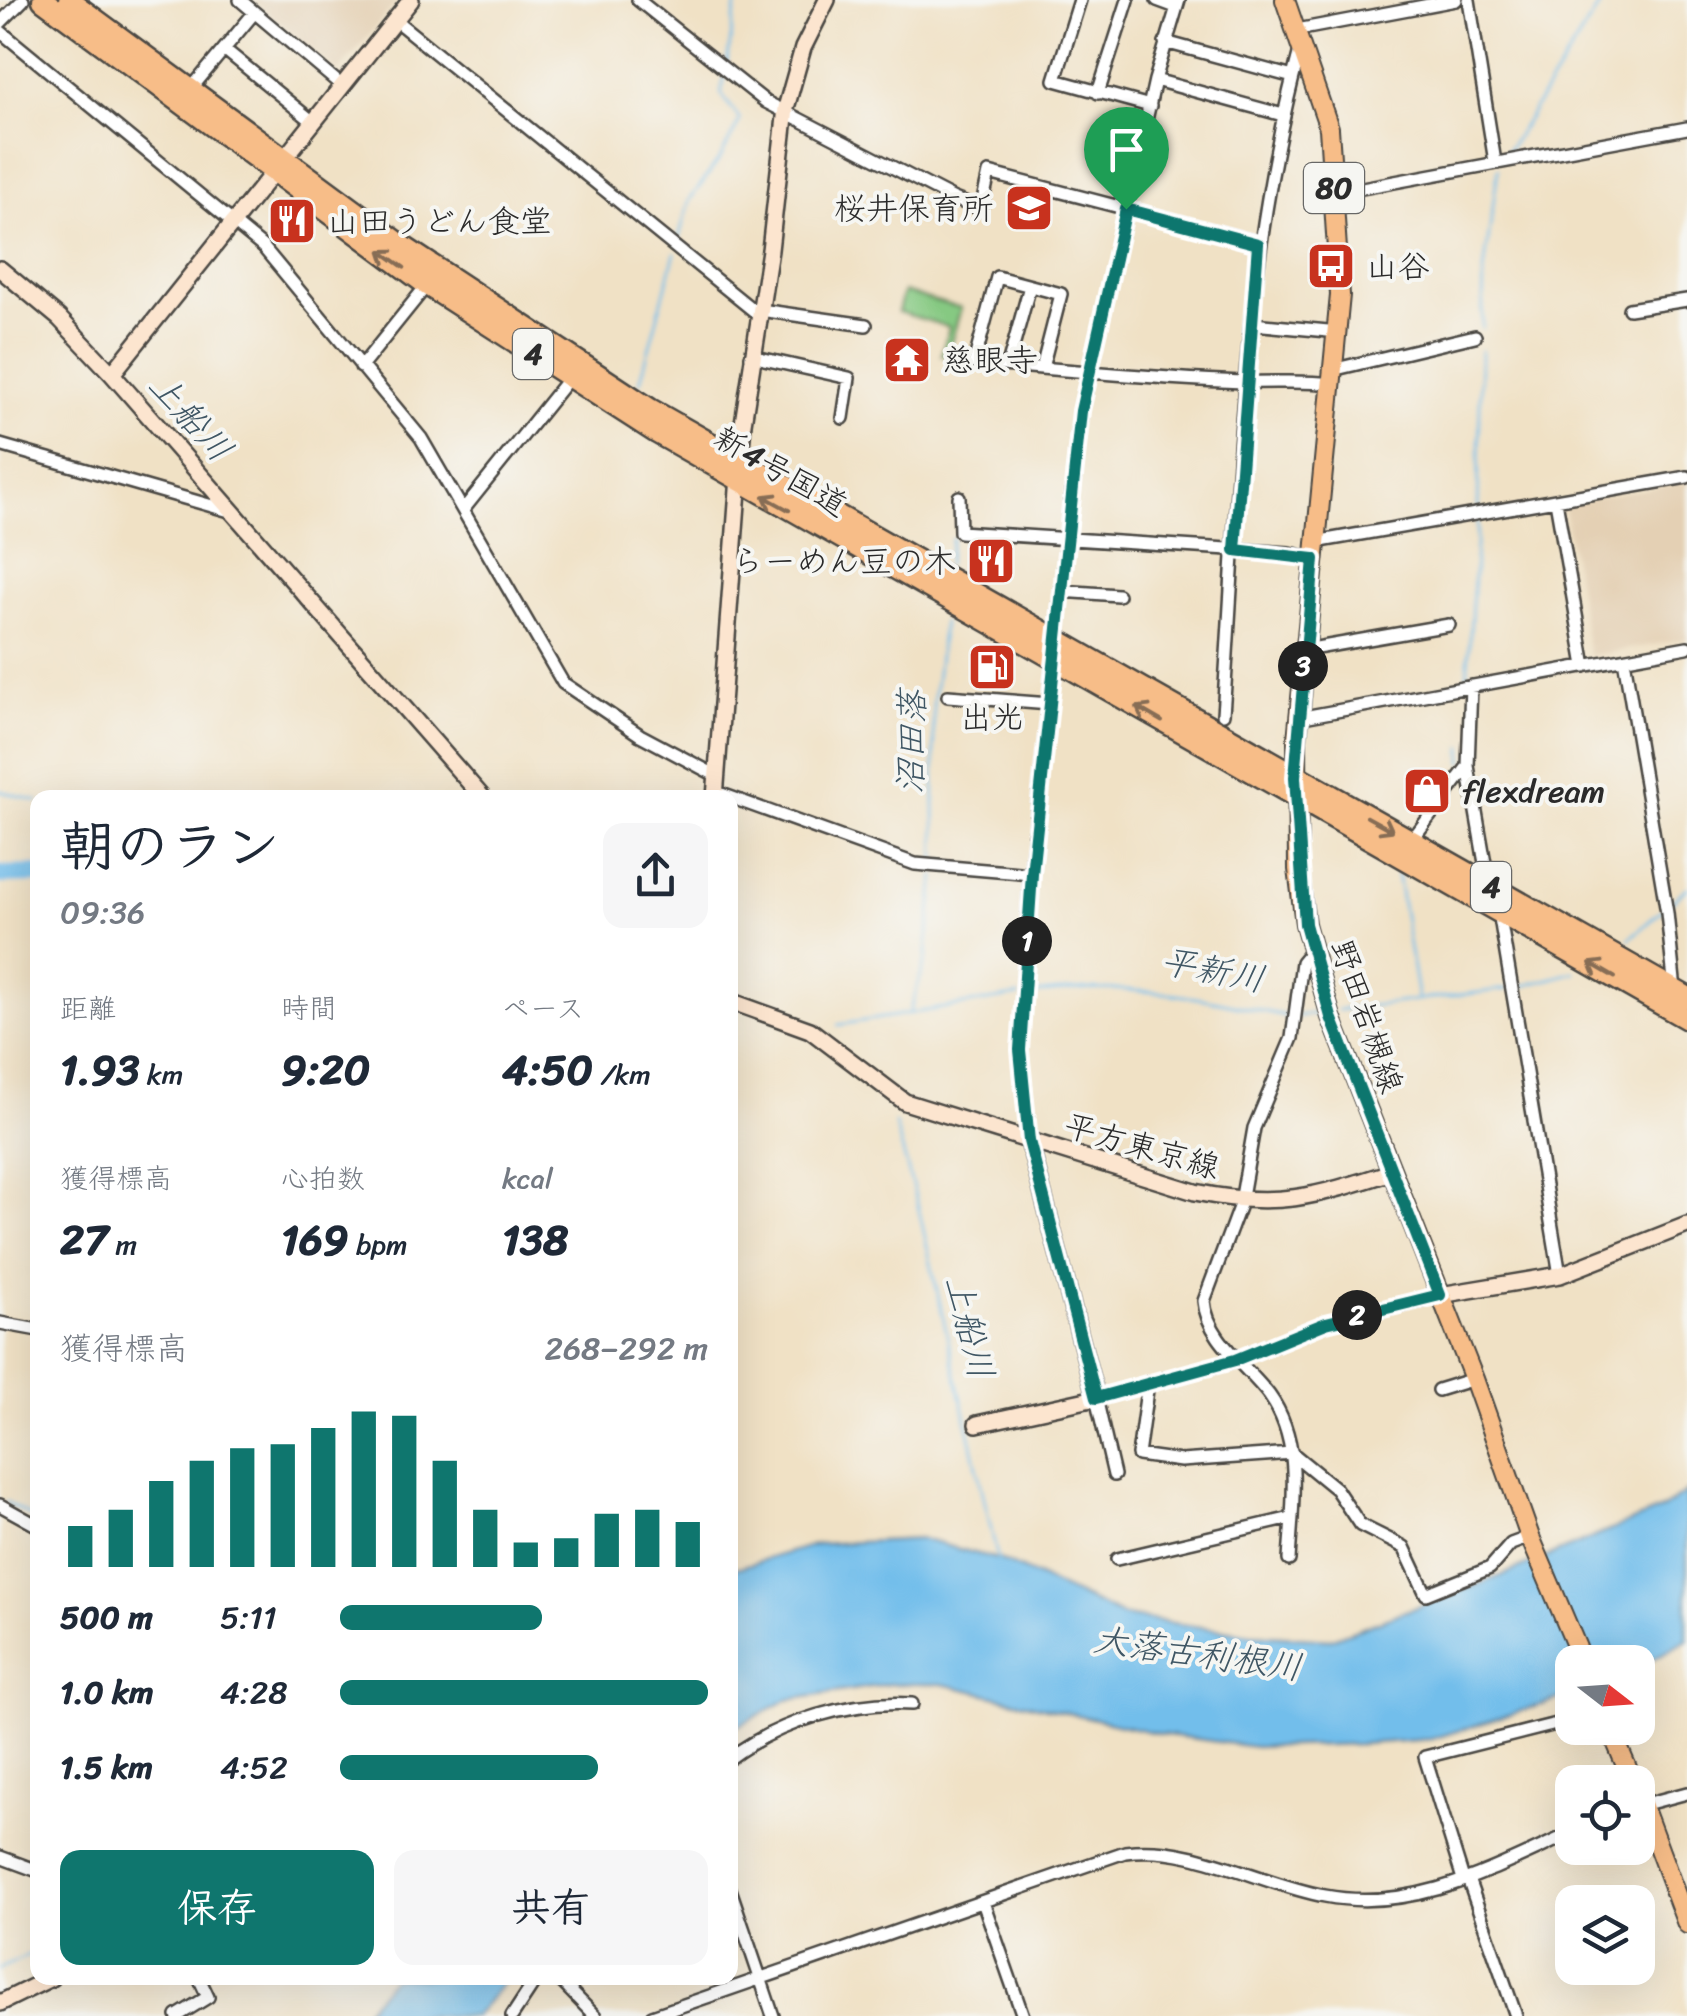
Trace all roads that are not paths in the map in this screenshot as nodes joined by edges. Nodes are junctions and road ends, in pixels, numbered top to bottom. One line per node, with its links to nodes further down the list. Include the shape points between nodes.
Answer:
1 (23, 0): 17 (street)
2 (43, 0): 34 (highway, 新4号国道 / 4)
3 (69, 0): 25 (highway, 新4号国道 / 4)
4 (240, 0): 15 (street)
5 (412, 0): 16 (street)
6 (638, 0): 28 (street, via 766,102)
7 (827, 0): 28 (street, via 802,48)
8 (1080, 0): 26 (street, via 1055,80)
9 (1128, 0): 26 (street)
10 (1157, 0): 14 (street)
11 (1285, 0): 18 (main road, 野田岩槻線 / 80)
12 (1456, 0): 18 (street)
13 (1469, 0): 33 (street)
14 (1177, 3): 19 (street)
15 (254, 13): 20 (street); 24 (street)
16 (395, 20): 24 (street); 45 (street)
17 (0, 27): 38 (street)
18 (1297, 30): 21 (main road, 野田岩槻線 / 80)
19 (1165, 42): 22 (street); 23 (street)
20 (224, 49): 25 (street); 30 (street)
21 (1304, 49): 22 (street); 36 (main road, 野田岩槻線 / 80, via 1329,128)
22 (1293, 77): 29 (street)
23 (1155, 80): 27 (street); 29 (street)
24 (341, 84): 30 (street)
25 (190, 90): 34 (highway, 新4号国道 / 4)
26 (1098, 92): 27 (street)
27 (1150, 106): 32 (street)
28 (786, 108): 37 (street, via 980,209 989,173); 45 (street)
29 (1283, 115): 39 (street)
30 (312, 121): 34 (street)
31 (1687, 128): 33 (street)
32 (1145, 130): 35 (street); 35 (street, via 1119,123 1107,165)
33 (1495, 162): 36 (street)
34 (279, 166): 38 (street); 41 (highway, 新4号国道 / 4, one-way to 34); 61 (highway, 新4号国道 / 4)
35 (1135, 173): 37 (street)
36 (1335, 193): 48 (main road, 野田岩槻線 / 80)
37 (1126, 209): 39 (street); 55 (street)
38 (236, 222): 52 (street); 54 (street)
39 (1258, 244): 46 (street)
40 (0, 269): 54 (street)
41 (427, 284): 52 (street); 57 (highway, 新4号国道 / 4)
42 (1030, 286): 51 (street); 51 (street, via 997,277 974,363); 53 (street, via 1061,294)
43 (1687, 300): 44 (street)
44 (1629, 309)
45 (759, 312): 47 (street); 50 (street)
46 (1252, 324): 48 (street); 58 (street)
47 (866, 325)
48 (1339, 332): 56 (main road, 野田岩槻線 / 80)
49 (1475, 336): 56 (street)
50 (751, 356): 59 (street, via 849,378); 61 (street)
51 (1008, 365): 53 (street)
52 (362, 367): 65 (street, via 421,438)
53 (1042, 368): 55 (street)
54 (115, 369): 66 (street)
55 (1087, 371): 58 (street); 67 (street)
56 (1335, 377): 58 (street); 69 (main road, 野田岩槻線 / 80)
57 (569, 378): 61 (highway, 新4号国道 / 4); 65 (street)
58 (1247, 382): 68 (street)
59 (842, 418)
60 (0, 445): 66 (street)
61 (739, 472): 75 (highway, 新4号国道 / 4); 85 (street)
62 (1687, 477): 64 (street)
63 (959, 497): 67 (street, via 960,532)
64 (1556, 502): 69 (street); 77 (street)
65 (463, 510): 85 (street, via 563,684)
66 (233, 512): 86 (street)
67 (1067, 540): 68 (street); 70 (street)
68 (1235, 550): 69 (street); 81 (street)
69 (1314, 550): 74 (main road, 野田岩槻線 / 80)
70 (1062, 590): 71 (street); 75 (street)
71 (1118, 594)
72 (1449, 625): 74 (street)
73 (1687, 647): 76 (street)
74 (1304, 650): 82 (main road, 野田岩槻線 / 80)
75 (1056, 651): 80 (street); 84 (highway, 新4号国道 / 4)
76 (1624, 659): 77 (street); 93 (street)
77 (1585, 666): 78 (street)
78 (1471, 686): 82 (street); 83 (street)
79 (948, 696): 80 (street)
80 (1050, 704): 89 (street)
81 (1223, 714)
82 (1298, 718): 84 (main road, 野田岩槻線 / 80)
83 (1465, 770): 88 (street); 90 (street)
84 (1295, 787): 88 (highway, 新4号国道 / 4, one-way to 88); 91 (highway, 新4号国道 / 4); 92 (main road, 野田岩槻線 / 80, via 1298,869)
85 (716, 788)
86 (476, 790)
87 (738, 796): 89 (street, via 915,864)
88 (1411, 841): 90 (highway, 新4号国道 / 4)
89 (1032, 874): 96 (street, via 1020,1050)
90 (1489, 886): 93 (highway, 新4号国道 / 4)
91 (1499, 912): 95 (highway, 新4号国道 / 4, one-way to 91); 100 (street)
92 (1311, 950): 97 (main road, 野田岩槻線 / 80); 98 (street, via 1302,962 1296,1021 1254,1128)
93 (1681, 993)
94 (738, 1004): 96 (street, 平方東京線, via 810,1030 898,1099)
95 (1687, 1019)
96 (1029, 1141): 98 (street, 平方東京線); 108 (street)
97 (1391, 1172): 98 (street, 平方東京線, via 1284,1202); 101 (main road, 野田岩槻線 / 80)
98 (1241, 1202): 104 (street, via 1204,1301 1205,1315)
99 (1687, 1225): 100 (street)
100 (1560, 1275): 101 (street)
101 (1440, 1295): 104 (street, via 1326,1323); 105 (main road, 野田岩槻線 / 80)
102 (0, 1322): 103 (street)
103 (30, 1328)
104 (1235, 1360): 106 (street); 110 (street, via 1270,1396)
105 (1474, 1380): 107 (street); 115 (main road, 野田岩槻線 / 80)
106 (1148, 1383): 108 (street); 110 (street, via 1138,1455 1181,1461)
107 (1438, 1390)
108 (1096, 1398): 109 (street); 111 (street)
109 (977, 1424)
110 (1292, 1453): 113 (street); 115 (street, via 1336,1489 1360,1524 1404,1547 1426,1594 1490,1568 1510,1544)
111 (1114, 1475)
112 (0, 1505): 114 (street)
113 (1291, 1518): 116 (street); 117 (street)
114 (30, 1522)
115 (1530, 1537): 118 (main road, 野田岩槻線 / 80)
116 (1118, 1560)
117 (1288, 1560)
118 (1576, 1645)
119 (912, 1704): 121 (street, via 822,1714)
120 (1555, 1724): 128 (street, via 1426,1758)
121 (738, 1753)
122 (1687, 1794): 123 (street)
123 (1655, 1799)
124 (1555, 1842): 128 (street)
125 (1655, 1842): 131 (main road)
126 (0, 1857): 127 (street)
127 (30, 1868)
128 (1466, 1879): 129 (street, via 1396,1900 1326,1896 1142,1849); 144 (street)
129 (983, 1902): 132 (street); 143 (street)
130 (738, 1914): 132 (street)
131 (1687, 1924)
132 (759, 1980): 141 (street); 142 (street)
133 (37, 1985): 137 (street)
134 (202, 1985): 138 (street, via 208,1996)
135 (532, 1985): 139 (street)
136 (565, 1985): 140 (street)
137 (0, 2004)
138 (177, 2016)
139 (512, 2016)
140 (595, 2016)
141 (652, 2016)
142 (772, 2016)
143 (1023, 2016)
144 (1516, 2016)

